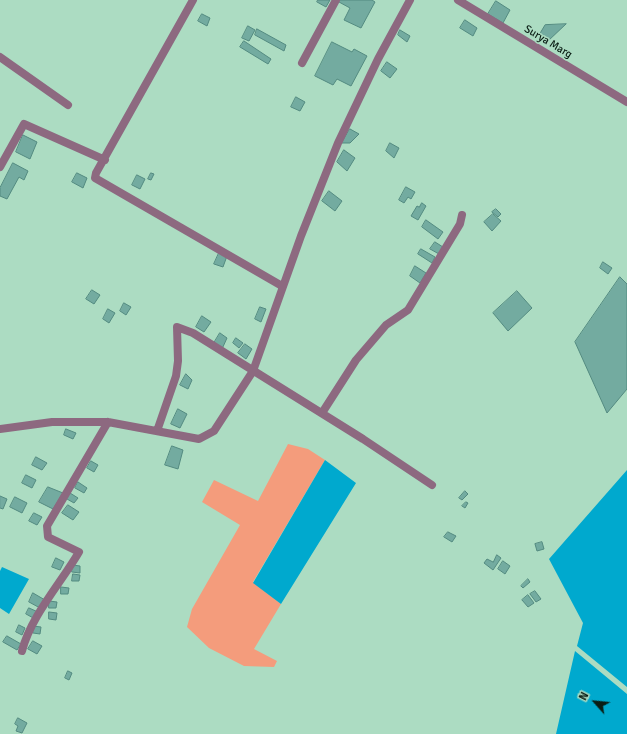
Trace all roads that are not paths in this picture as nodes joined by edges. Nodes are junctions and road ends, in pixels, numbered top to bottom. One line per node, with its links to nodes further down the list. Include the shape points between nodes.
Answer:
1 (192, 0): 9 (street)
2 (336, 0): 6 (street)
3 (410, 0): 12 (street, via 378,59 338,143)
4 (458, 0): 7 (street, Surya Marg)
5 (0, 57): 8 (street)
6 (302, 63)
7 (627, 102)
8 (68, 105)
9 (105, 160): 10 (street, via 24,124); 12 (street, via 96,173 99,181 185,228)
10 (0, 167)
11 (462, 215): 14 (street, via 460,224 408,310 386,325 356,360)
12 (282, 286): 13 (street)
13 (253, 371): 14 (street); 17 (street, via 214,431 207,436 199,439); 17 (street, via 193,333 177,328 176,376)
14 (322, 413): 18 (street)
15 (108, 422): 16 (street, via 52,422); 17 (street); 19 (street, via 47,526 48,537 78,552 34,624)
16 (0, 429)
17 (157, 431)
18 (432, 485)
19 (22, 651)

